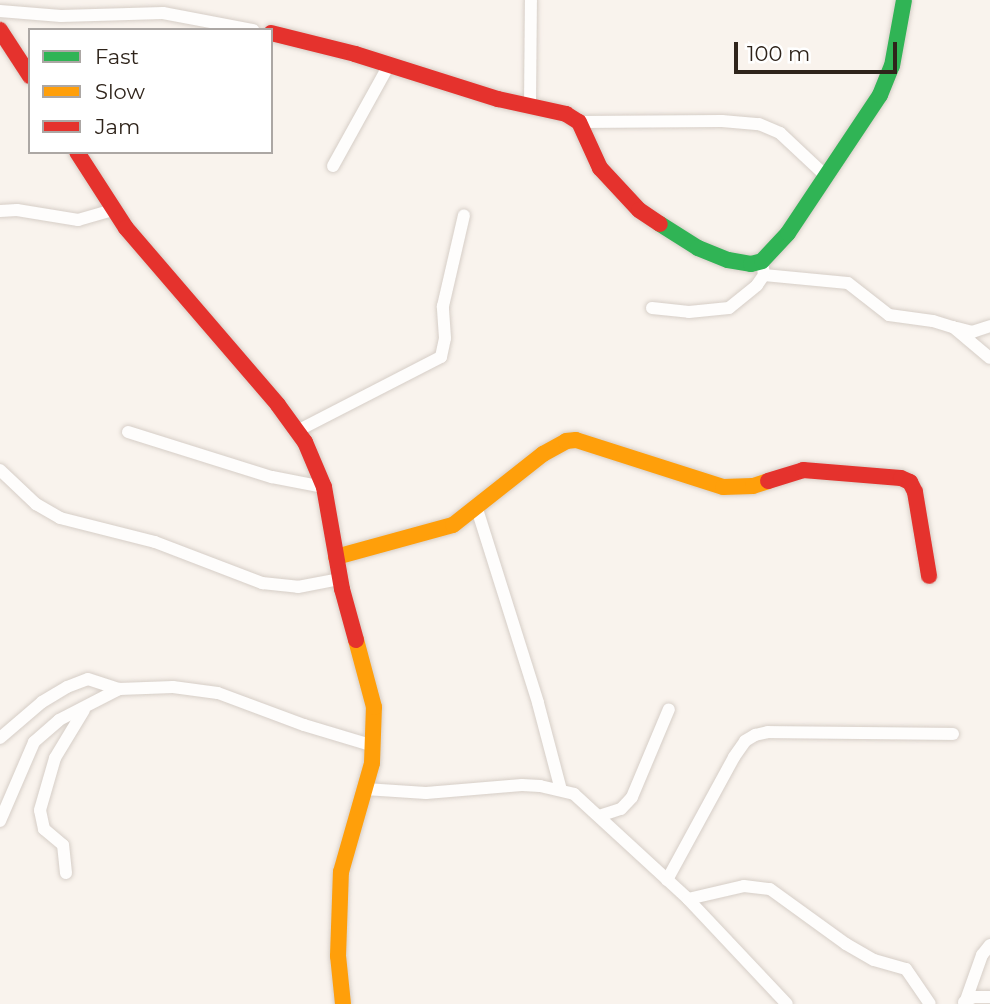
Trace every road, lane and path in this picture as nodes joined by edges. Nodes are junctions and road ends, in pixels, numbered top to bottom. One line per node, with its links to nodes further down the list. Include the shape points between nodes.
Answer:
1 (531, 0): 9 (street)
2 (904, 0): 13 (street, via 892,66 880,95)
3 (0, 11): 4 (street, via 74,16 163,13)
4 (242, 28)
5 (0, 30): 8 (street)
6 (273, 34): 7 (street)
7 (389, 65): 9 (street); 12 (street)
8 (28, 73)
9 (530, 106): 10 (street, via 566,114)
10 (579, 122): 13 (street, via 759,124 780,133); 17 (street, via 600,168 639,210 698,248)
11 (78, 154): 14 (street)
12 (333, 166)
13 (826, 176): 17 (street)
14 (114, 210): 15 (street, via 78,220); 22 (street)
15 (0, 211)
16 (464, 215): 22 (street, via 443,306 446,338 441,357)
17 (763, 268): 18 (street, via 748,295 729,308); 20 (street, via 848,283 897,319)
18 (652, 309)
19 (990, 326): 20 (street, via 972,332)
20 (953, 327): 21 (street)
21 (990, 358)
22 (297, 431): 25 (street)
23 (128, 432): 25 (street, via 253,471)
24 (0, 470): 29 (street, via 36,504 60,519 155,542 262,583 298,587)
25 (324, 487): 27 (street)
26 (477, 509): 27 (street, via 453,525); 28 (street, via 543,454 576,440 730,488 753,486 803,470 901,478 910,482 915,492); 37 (street)
27 (336, 557): 29 (street)
28 (929, 576)
29 (340, 579): 35 (street, via 371,687)
30 (119, 689): 31 (street); 34 (street, via 88,679 75,684 42,702); 35 (street, via 173,687 218,693)
31 (86, 706): 39 (street, via 59,720 34,742); 40 (street, via 55,758 40,810 44,829 63,845)
32 (669, 709): 38 (street, via 632,797 621,809)
33 (953, 734): 41 (street, via 755,735 734,757)
34 (0, 738)
35 (374, 746): 36 (street)
36 (365, 789): 37 (street, via 426,793 522,785); 46 (street, via 341,872 338,956)
37 (561, 790): 38 (street)
38 (599, 816): 41 (street)
39 (0, 821)
40 (66, 873)
41 (667, 880): 42 (street)
42 (688, 899): 47 (street); 48 (street, via 744,886 770,890 846,944 874,960 906,969)
43 (990, 945): 45 (street)
44 (990, 998): 45 (street)
45 (964, 1002)
46 (343, 1004)
47 (787, 1004)
48 (930, 1004)

